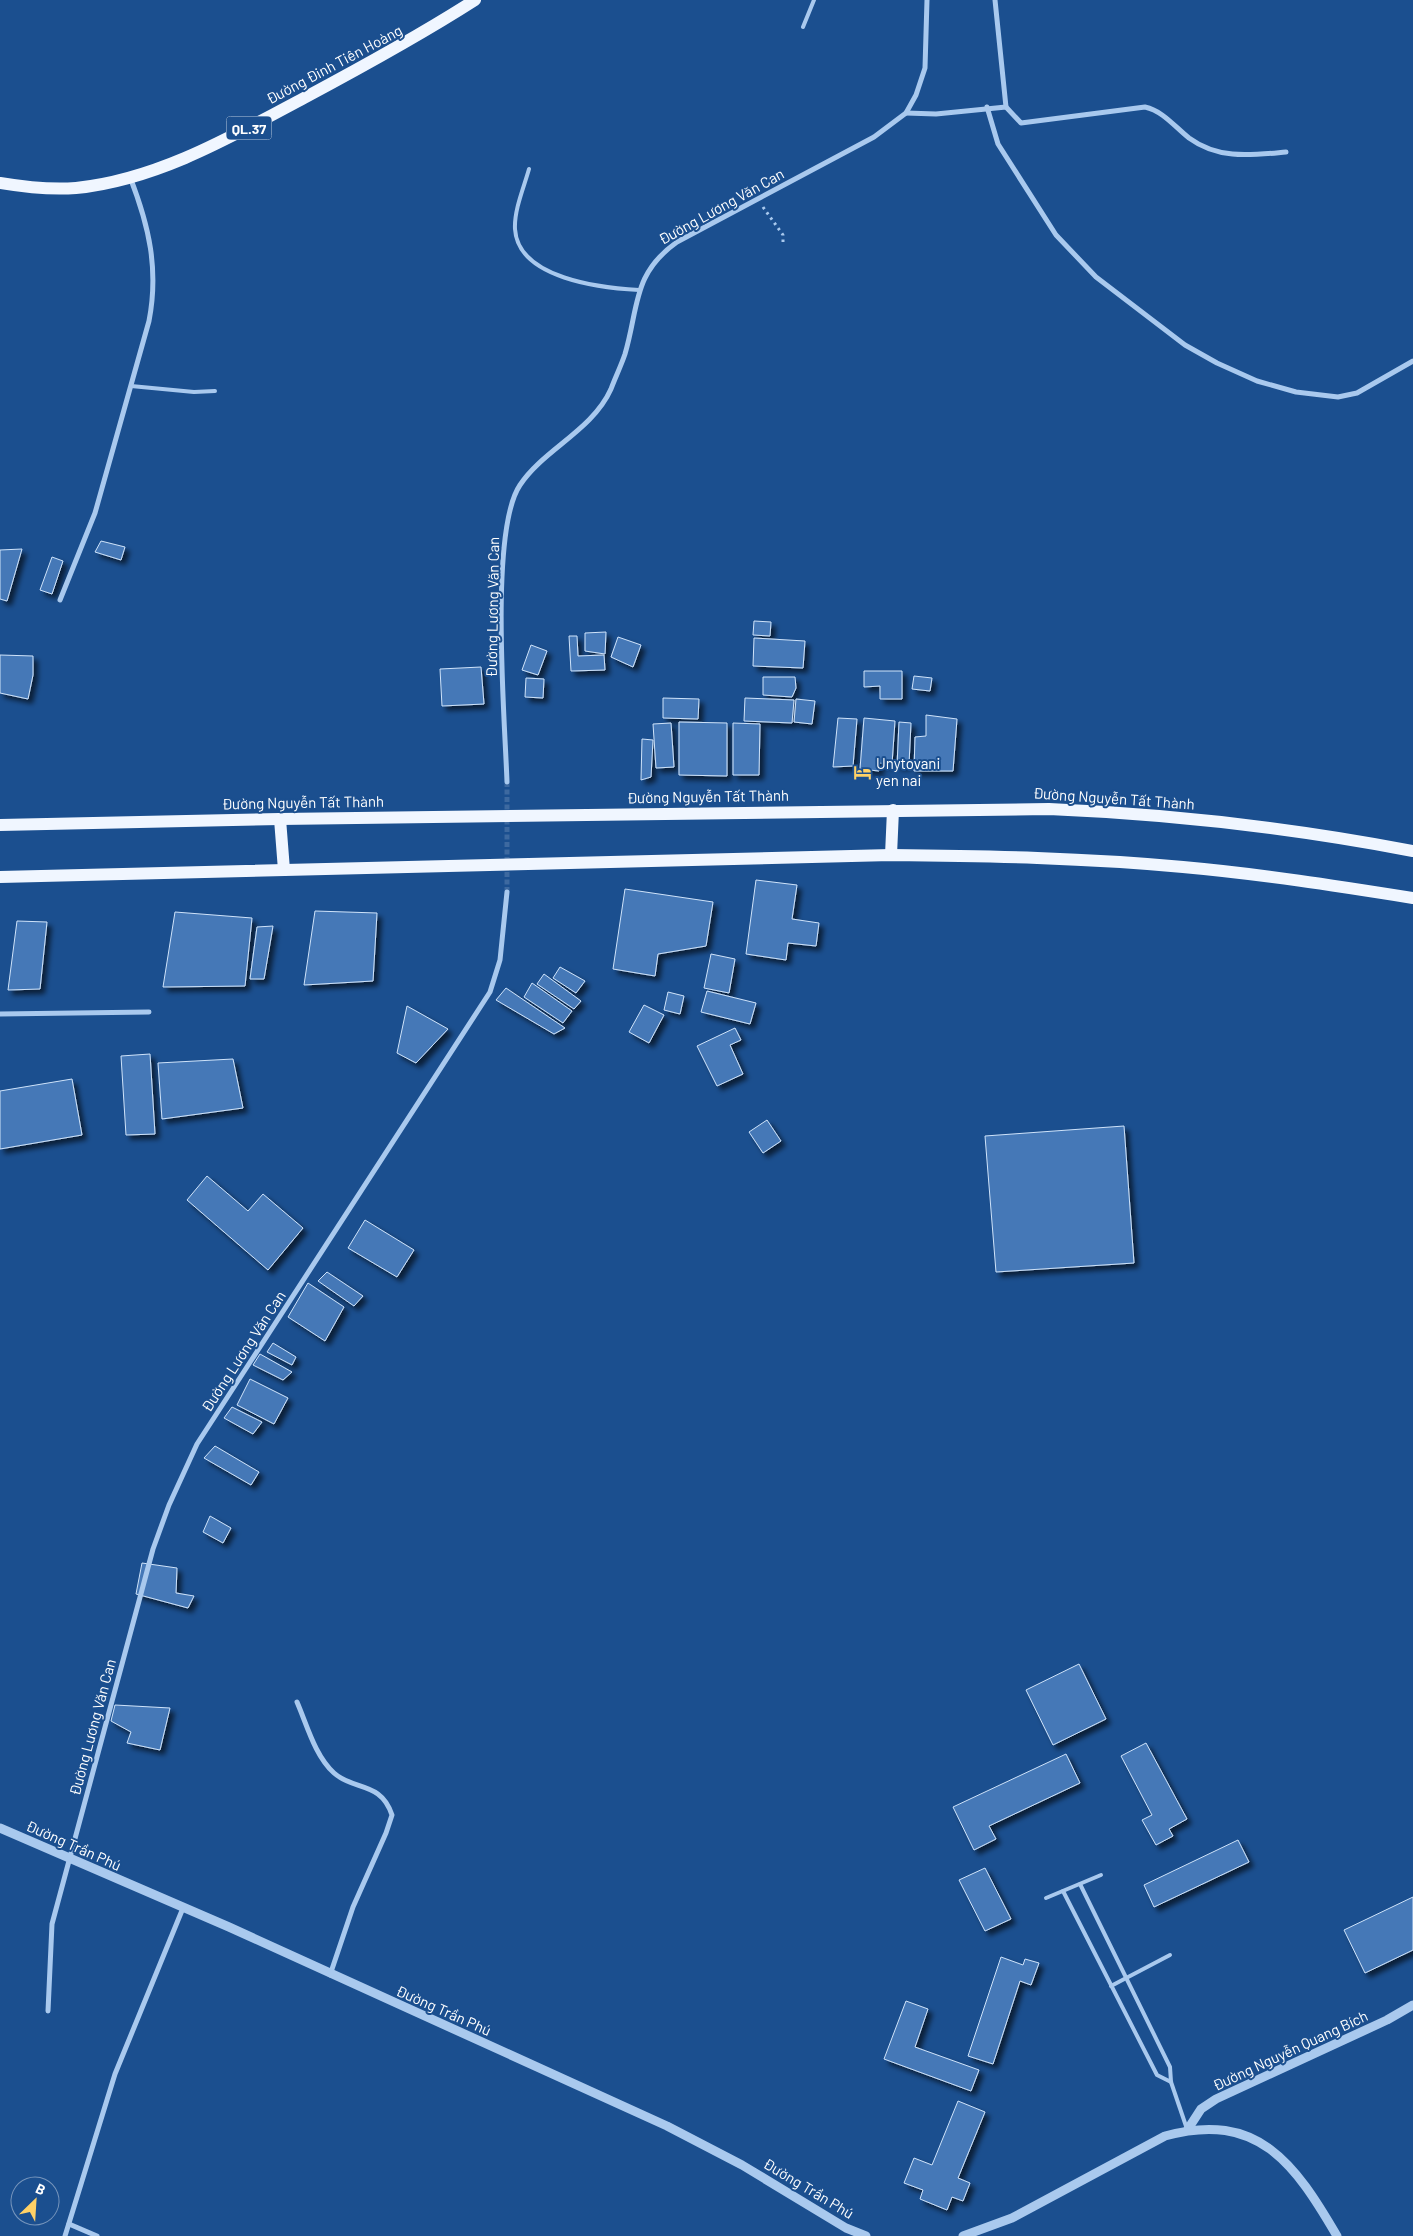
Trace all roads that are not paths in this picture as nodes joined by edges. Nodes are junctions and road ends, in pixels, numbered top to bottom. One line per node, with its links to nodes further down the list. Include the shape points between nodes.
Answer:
1 (475, 0): 11 (main road, Đường Đinh Tiên Hoàng / QL.37, via 415,38 238,134 174,162)
2 (814, 0): 5 (lane)
3 (927, 0): 8 (street, Đường Lương Văn Can, via 925,68)
4 (995, 0): 7 (street)
5 (804, 26)
6 (987, 107): 7 (street); 8 (street, via 936,114); 14 (street, via 998,144 1056,236 1096,278 1185,345 1257,381 1296,392 1338,397 1357,393)
7 (1006, 107): 9 (street, via 1021,123 1145,107 1160,113 1208,149 1229,156)
8 (906, 113): 13 (street, Đường Lương Văn Can, via 874,137 677,242 661,253 645,275)
9 (1286, 152)
10 (529, 169): 13 (lane, via 515,228 521,247 544,267 566,278 609,288)
11 (130, 176): 12 (main road, Đường Đinh Tiên Hoàng / QL.37, via 76,188 25,187); 15 (street, via 148,227 154,274 149,321)
12 (0, 182)
13 (639, 290): 18 (street, Đường Lương Văn Can, via 624,356 607,396 578,431 532,470 512,502 504,551 502,616)
14 (1413, 361)
15 (131, 386): 16 (lane); 17 (street, via 91,526)
16 (214, 391)
17 (60, 600)
18 (507, 782)
19 (893, 810): 20 (main road, Đường Nguyễn Tất Thành); 22 (main road, Đường Nguyễn Tất Thành, via 976,808 1120,812 1281,830); 23 (main road)
20 (280, 818): 21 (main road, Đường Nguyễn Tất Thành); 24 (main road)
21 (0, 825)
22 (1413, 851)
23 (891, 855): 24 (main road); 27 (main road, via 1000,856 1184,867 1294,879)
24 (284, 870): 25 (main road)
25 (0, 877)
26 (507, 892): 32 (street, Đường Lương Văn Can, via 500,960 490,992 197,1444 169,1505 144,1580)
27 (1413, 898)
28 (148, 1012): 29 (street)
29 (0, 1014)
30 (297, 1702): 39 (street, via 322,1758 335,1774 383,1798 392,1814 353,1906)
31 (0, 1828): 32 (street, Đường Trần Phú)
32 (70, 1859): 37 (street, Đường Trần Phú); 43 (street, Đường Lương Văn Can, via 52,1924)
33 (1101, 1875): 34 (lane)
34 (1080, 1884): 35 (lane); 40 (lane)
35 (1063, 1891): 36 (lane); 41 (lane)
36 (1046, 1898)
37 (183, 1908): 39 (street, Đường Trần Phú); 46 (street, via 115,2074)
38 (1170, 1955): 40 (lane)
39 (330, 1974): 49 (street, Đường Trần Phú, via 691,2137 846,2228)
40 (1126, 1978): 41 (lane); 44 (lane, via 1170,2067)
41 (1111, 1986): 44 (lane, via 1157,2075)
42 (1413, 2005): 45 (street, Đường Nguyễn Quang Bích, via 1216,2099 1201,2109)
43 (48, 2011)
44 (1170, 2082): 45 (lane)
45 (1188, 2129): 50 (street, via 1139,2148 1012,2218); 51 (street, via 1228,2129 1272,2150 1293,2168)
46 (69, 2224): 47 (street); 48 (street)
47 (65, 2236)
48 (97, 2236)
49 (866, 2236)
50 (963, 2236)
51 (1337, 2236)

